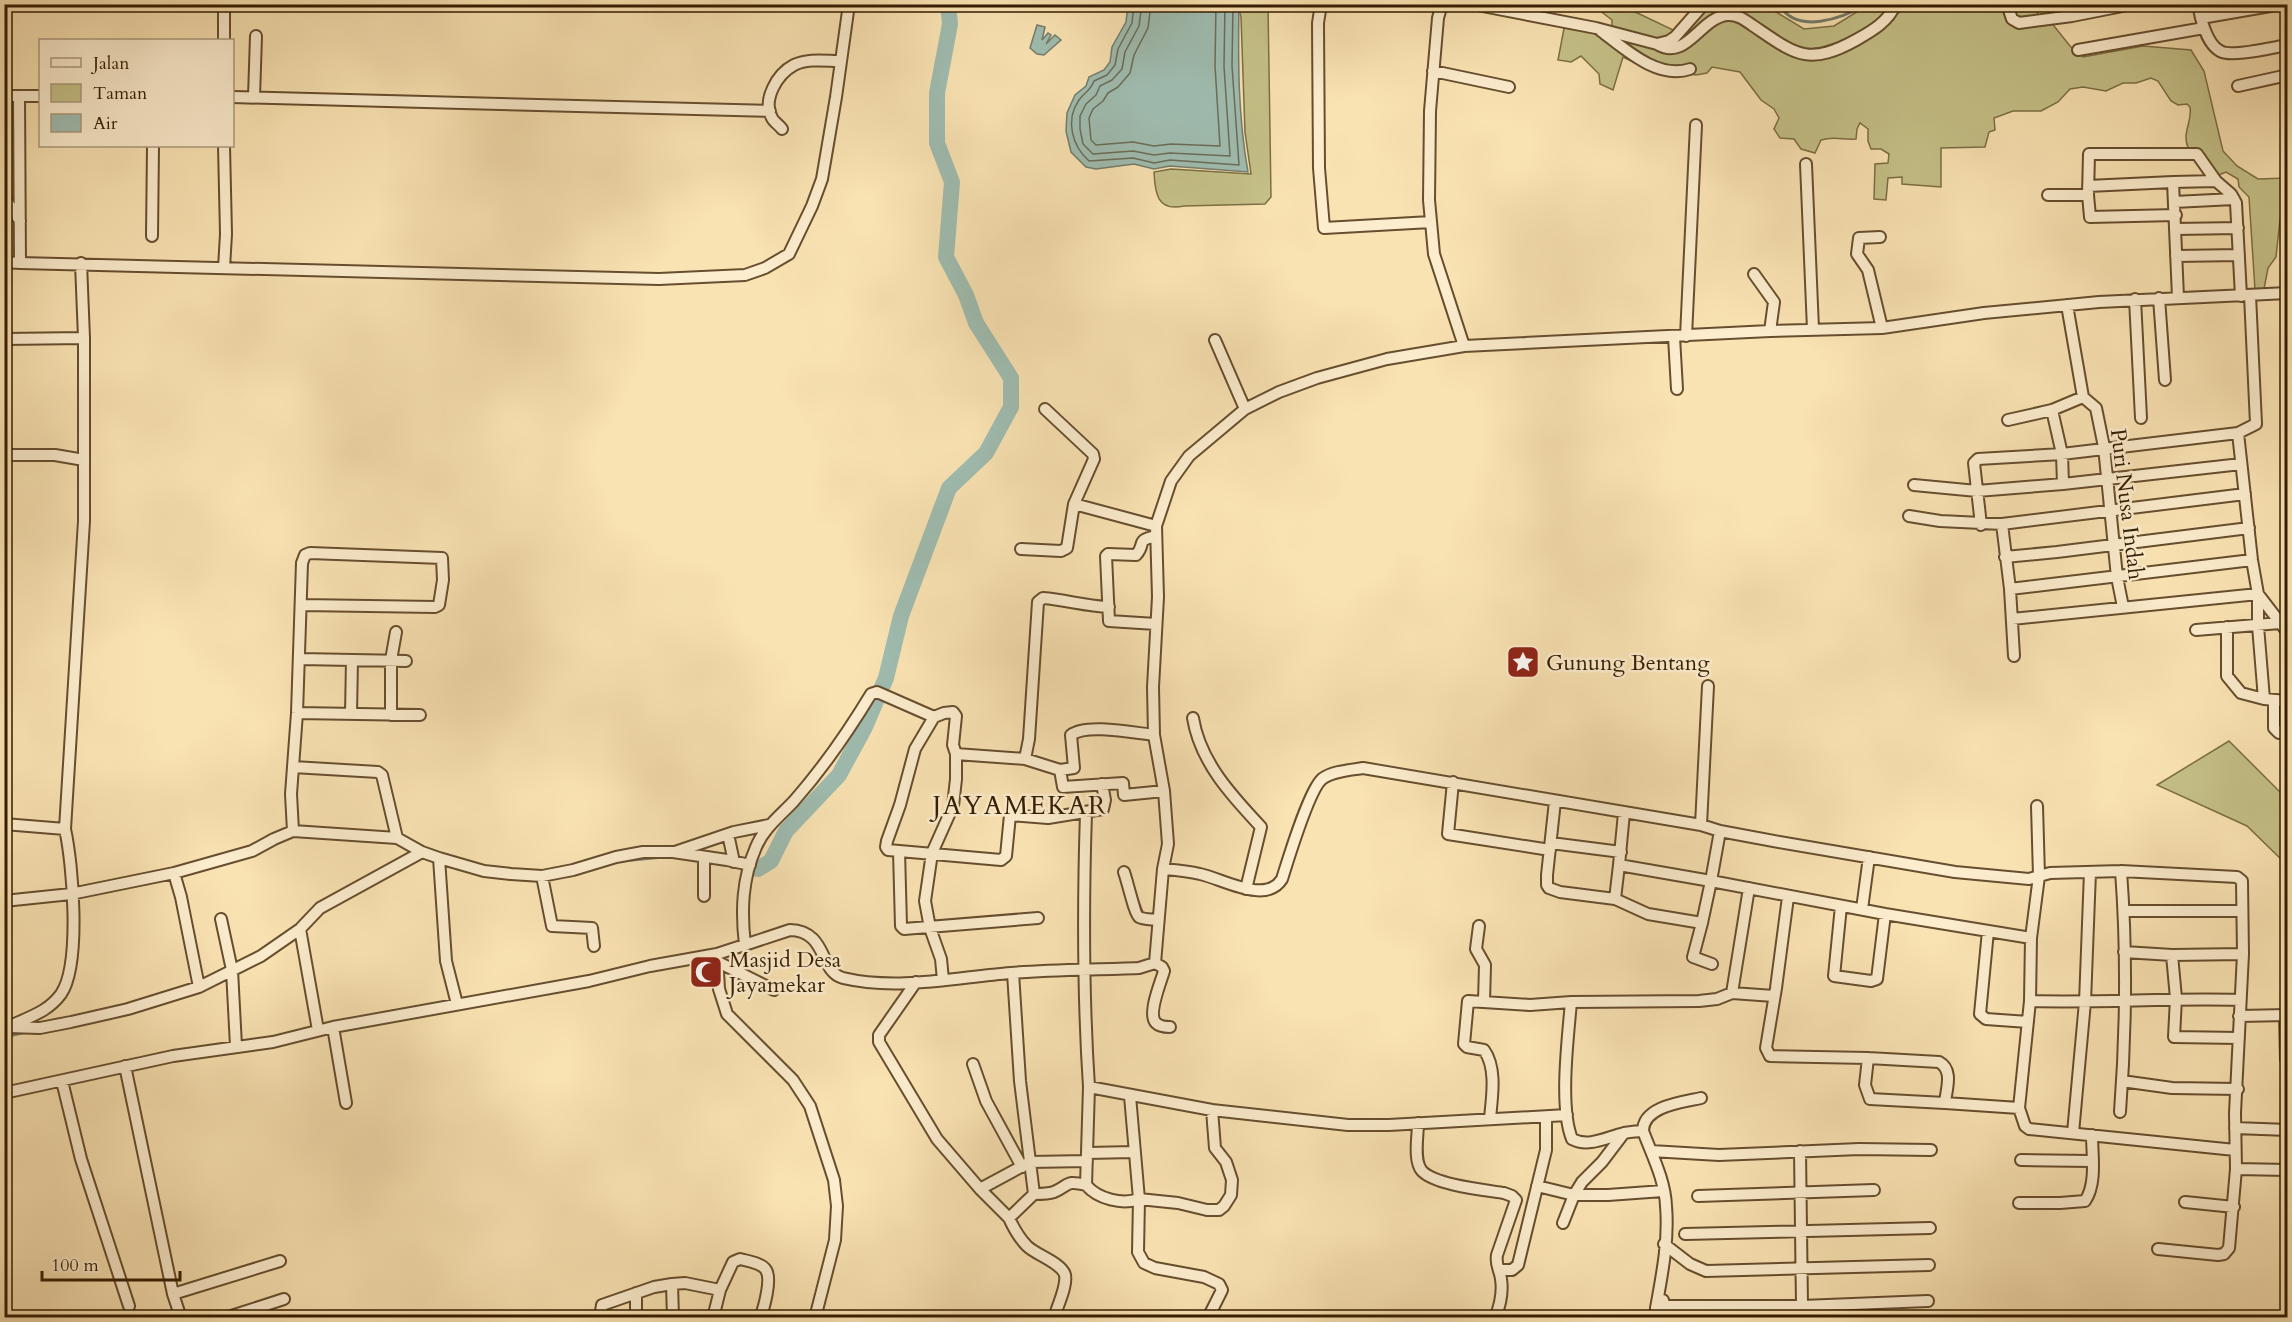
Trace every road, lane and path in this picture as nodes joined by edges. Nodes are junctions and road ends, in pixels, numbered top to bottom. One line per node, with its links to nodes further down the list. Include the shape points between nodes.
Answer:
1 (224, 4): 15 (street)
2 (849, 4): 19 (street)
3 (1321, 4): 45 (street, via 1319,168 1324,228)
4 (1442, 4): 21 (street)
5 (1472, 4): 13 (street)
6 (1704, 4): 16 (street, via 1676,37)
7 (1896, 4): 16 (street, via 1881,25 1825,55 1793,51 1740,16 1728,15 1708,24 1681,47 1666,49)
8 (2007, 4): 9 (street, via 2012,19 2019,23)
9 (2133, 4)
10 (2198, 4): 12 (street)
11 (2282, 4): 12 (street)
12 (2203, 23): 17 (street, via 2206,34 2220,51 2230,54); 18 (street)
13 (1596, 28): 16 (street); 20 (street, via 1656,68 1670,73)
14 (256, 36): 29 (street)
15 (224, 39)
16 (1657, 44)
17 (2288, 45)
18 (2078, 50)
19 (841, 61): 30 (street, via 793,66 777,80 770,96); 55 (street, via 822,179 812,207 789,254 759,270 659,279)
20 (1690, 69)
21 (1433, 70): 24 (street); 45 (street)
22 (2288, 75): 23 (street)
23 (2238, 86)
24 (1509, 87)
25 (4, 96): 26 (street)
26 (19, 96): 27 (street); 44 (street)
27 (39, 96)
28 (234, 97): 29 (street)
29 (254, 97): 30 (street)
30 (770, 111): 32 (street)
31 (1696, 125): 66 (street)
32 (782, 129)
33 (153, 147): 48 (street)
34 (224, 147): 55 (street)
35 (1806, 164): 64 (street)
36 (2216, 181): 37 (street); 38 (street, via 2196,153 2094,153 2088,155); 41 (street)
37 (2173, 183): 38 (street); 42 (street)
38 (2088, 190): 39 (street); 43 (street, via 2092,218)
39 (2048, 195)
40 (4, 197): 44 (street)
41 (2234, 199): 42 (street); 46 (street)
42 (2175, 202): 43 (street)
43 (2176, 215): 47 (street)
44 (21, 222): 53 (street)
45 (1431, 222): 71 (street, via 1438,269)
46 (2238, 228): 47 (street); 50 (street)
47 (2176, 229): 51 (street)
48 (152, 236)
49 (1880, 237): 63 (street, via 1859,238 1857,254 1868,270)
50 (2239, 255): 51 (street); 58 (street)
51 (2176, 256): 59 (street)
52 (4, 262): 53 (street)
53 (20, 263): 54 (street)
54 (81, 263): 55 (street); 68 (street)
55 (224, 268)
56 (1754, 274): 65 (street, via 1774,302)
57 (2288, 293): 58 (street)
58 (2246, 295): 59 (street); 80 (street, via 2256,424)
59 (2178, 297): 60 (street)
60 (2158, 298): 61 (street); 72 (street)
61 (2135, 299): 62 (street); 78 (street)
62 (2067, 305): 63 (street); 74 (street, Puri Nusa Indah)
63 (1881, 327): 64 (street)
64 (1813, 329): 65 (street)
65 (1770, 331): 66 (street)
66 (1686, 336): 67 (street)
67 (1674, 337): 71 (street); 73 (street)
68 (84, 338): 69 (street); 84 (street)
69 (4, 339)
70 (1215, 340): 75 (street)
71 (1464, 346): 75 (street, via 1387,359 1317,378)
72 (2164, 380)
73 (1677, 389)
74 (2083, 397): 77 (street); 81 (street, Puri Nusa Indah, via 2096,408)
75 (1245, 409): 97 (street, via 1190,456 1171,481)
76 (1045, 410): 91 (street, via 1093,454)
77 (2052, 410): 79 (street); 82 (street)
78 (2141, 418)
79 (2008, 420)
80 (2238, 433): 81 (street); 85 (street)
81 (2104, 447): 82 (street); 86 (street, Puri Nusa Indah)
82 (2062, 454): 88 (street); 89 (street, via 1978,459 1974,463)
83 (4, 455): 84 (street, via 55,455)
84 (84, 460): 146 (street, via 84,521)
85 (2241, 464): 86 (street); 90 (street)
86 (2108, 479): 88 (street); 92 (street, Puri Nusa Indah)
87 (1914, 484): 89 (street)
88 (2063, 484): 89 (street)
89 (1977, 491): 95 (street)
90 (2245, 494): 92 (street); 96 (street)
91 (1074, 504): 97 (street); 99 (street, via 1067,548)
92 (2112, 510): 94 (street); 98 (street, Puri Nusa Indah)
93 (1909, 516): 95 (street)
94 (2002, 524): 95 (street); 100 (street)
95 (1981, 525)
96 (2249, 528): 98 (street); 101 (street)
97 (1156, 531): 106 (street, via 1140,542 1136,555 1106,556); 110 (street)
98 (2114, 544): 100 (street); 102 (street, Puri Nusa Indah)
99 (1021, 549)
100 (2005, 557): 103 (street)
101 (2252, 560): 102 (street); 104 (street)
102 (2117, 577): 103 (street); 107 (street, Puri Nusa Indah)
103 (2010, 589): 108 (street)
104 (2258, 594): 107 (street); 109 (street); 111 (street)
105 (302, 605): 105 (street, via 302,563 310,553 442,558 443,580 439,605 435,607); 117 (street)
106 (1109, 607): 110 (street, via 1109,621); 133 (street, via 1043,598 1038,602)
107 (2123, 608): 108 (street)
108 (2012, 619): 116 (street)
109 (2280, 623): 111 (street); 115 (street)
110 (1156, 624): 131 (street)
111 (2258, 626): 112 (street); 122 (street)
112 (2227, 627): 113 (street); 122 (street, via 2227,676 2241,693)
113 (2196, 630)
114 (396, 632): 119 (street)
115 (2288, 633)
116 (2014, 656)
117 (300, 659): 118 (street); 124 (street)
118 (352, 660): 119 (street); 125 (street)
119 (391, 660): 120 (street); 126 (street)
120 (406, 661)
121 (1708, 686): 145 (street)
122 (2269, 700): 123 (street); 130 (street, via 2274,728 2279,733)
123 (2288, 701)
124 (297, 713): 125 (street); 134 (street)
125 (351, 714): 126 (street)
126 (391, 715): 127 (street)
127 (420, 715)
128 (934, 717): 132 (street, via 955,713); 144 (street, via 877,692 871,694 839,745); 152 (street, via 915,749 886,841 888,850)
129 (1193, 718): 172 (street, via 1196,738 1210,764 1233,798 1261,827)
130 (2288, 733)
131 (1154, 735): 135 (street, via 1077,731 1071,735 1074,768); 138 (street)
132 (956, 754): 133 (street); 156 (street, via 953,806)
133 (1025, 759): 135 (street)
134 (293, 767): 147 (street); 150 (street, via 378,772 382,775)
135 (1059, 770): 137 (street, via 1063,787)
136 (1453, 782): 139 (street); 151 (street, via 1448,834); 172 (street, via 1363,768 1324,778 1308,804 1278,885 1267,890)
137 (1102, 784): 138 (street, via 1123,783 1124,795); 141 (street, via 1105,805)
138 (1164, 791): 163 (street, via 1168,844)
139 (1555, 801): 142 (street); 151 (street)
140 (2037, 806): 169 (street)
141 (1086, 813): 156 (street, via 1048,818 1010,815 1006,856 1001,860); 201 (street)
142 (1624, 813): 145 (street); 155 (street)
143 (4, 824): 146 (street)
144 (770, 825): 149 (street); 161 (street, via 756,845)
145 (1701, 825): 148 (street)
146 (65, 829): 173 (street)
147 (292, 831): 150 (street); 167 (street, via 252,851)
148 (1720, 831): 158 (street); 170 (street)
149 (728, 834): 154 (street); 160 (street)
150 (397, 838): 153 (street)
151 (1551, 847): 155 (street); 176 (street, via 1549,888)
152 (899, 851): 156 (street); 188 (street, via 901,926)
153 (422, 852): 159 (street); 189 (street, via 320,908)
154 (673, 852): 157 (street); 168 (street, via 625,855)
155 (1621, 852): 162 (street)
156 (932, 853): 188 (street, via 925,901)
157 (704, 857): 160 (street); 174 (street)
158 (1869, 857): 169 (street, via 1955,873 2029,879); 179 (street)
159 (439, 858): 168 (street, via 484,871); 216 (street, via 446,961)
160 (734, 862): 161 (street)
161 (750, 865): 192 (street, via 743,891)
162 (1619, 865): 170 (street); 176 (street)
163 (1163, 868): 172 (street, via 1201,874); 185 (street)
164 (2121, 871): 166 (street); 180 (street); 181 (street, via 2237,876 2241,881)
165 (1124, 872): 185 (street, via 1135,913 1140,918)
166 (2090, 872): 169 (street); 215 (street)
167 (174, 873): 173 (street); 205 (street)
168 (542, 876): 193 (street, via 552,926 592,928)
169 (2039, 876): 191 (street)
170 (1711, 881): 171 (street); 186 (street)
171 (1749, 888): 175 (street); 207 (street)
172 (1246, 889)
173 (71, 894): 177 (street); 220 (street, via 71,969 61,993 46,1010)
174 (704, 896)
175 (1788, 897): 178 (street); 208 (street)
176 (1615, 899): 186 (street, via 1648,914)
177 (4, 901)
178 (1841, 906): 179 (street); 182 (street, via 1834,976 1877,979)
179 (1862, 909): 182 (street)
180 (2124, 911): 181 (street); 194 (street)
181 (2242, 911): 195 (street)
182 (1885, 914): 190 (street)
183 (1038, 918): 188 (street)
184 (221, 919): 200 (street)
185 (1158, 920): 198 (street)
186 (1702, 923): 199 (street, via 1694,957)
187 (1479, 926): 213 (street, via 1476,949 1485,965)
188 (930, 928): 203 (street, via 941,958)
189 (300, 929): 200 (street, via 280,945); 223 (street)
190 (1988, 931): 191 (street); 219 (street, via 1980,1014 1986,1019)
191 (2031, 938): 212 (street)
192 (746, 945): 197 (street); 204 (street, via 799,930 816,942 835,974 843,978)
193 (594, 946)
194 (2124, 952): 196 (street); 210 (street)
195 (2243, 954): 196 (street); 211 (street)
196 (2172, 955): 209 (street)
197 (717, 958): 206 (street); 216 (street, via 650,966 537,992); 307 (street, via 719,988 727,1014 793,1080 810,1107 834,1180 835,1240)
198 (1155, 963): 201 (street, via 1139,968); 222 (street, via 1164,971 1153,1012 1155,1022)
199 (1712, 964)
200 (232, 970): 205 (street); 225 (street)
201 (1084, 971): 202 (street); 232 (street)
202 (1013, 973): 203 (street); 252 (street)
203 (943, 980): 204 (street)
204 (916, 982): 267 (street, via 879,1035 879,1042 937,1139)
205 (199, 987): 220 (street, via 71,1022 40,1028)
206 (774, 990)
207 (1732, 993): 208 (street); 214 (street, via 1699,1001)
208 (1774, 996): 226 (street, via 1766,1048 1770,1056)
209 (2176, 998): 210 (street); 211 (street); 224 (street, via 2174,1037)
210 (2124, 1000): 215 (street); 231 (street)
211 (2240, 1000): 218 (street)
212 (2030, 1001): 215 (street); 219 (street)
213 (1484, 1002): 214 (street); 244 (street, via 1467,1002 1464,1044 1484,1050 1489,1058)
214 (1571, 1002): 242 (street, via 1565,1071)
215 (2085, 1002): 250 (street)
216 (457, 1004): 221 (street)
217 (2286, 1015): 218 (street); 227 (street)
218 (2239, 1016): 224 (street)
219 (2028, 1022): 239 (street)
220 (6, 1027)
221 (333, 1027): 223 (street); 237 (street)
222 (1170, 1028)
223 (318, 1030): 225 (street, via 273,1042)
224 (2239, 1038): 233 (street)
225 (236, 1046): 229 (street)
226 (1868, 1058): 238 (street, via 1939,1062 1948,1074); 238 (street, via 1865,1085 1870,1099)
227 (2286, 1059)
228 (973, 1064): 253 (street, via 986,1101)
229 (125, 1066): 230 (street); 293 (street)
230 (62, 1081): 234 (street); 296 (street, via 81,1159)
231 (2122, 1082): 233 (street); 241 (street)
232 (1089, 1088): 235 (street); 259 (street)
233 (2238, 1089): 246 (street)
234 (4, 1093)
235 (1130, 1096): 240 (street); 258 (street)
236 (1701, 1098): 248 (street, via 1667,1106 1650,1115)
237 (346, 1103)
238 (1945, 1104): 239 (street)
239 (2019, 1108): 250 (street, via 2029,1129)
240 (1212, 1110): 245 (street, via 1348,1125); 274 (street, via 1215,1148 1226,1162 1232,1180 1231,1195 1224,1206 1207,1210)
241 (2120, 1112)
242 (1567, 1114): 243 (street); 249 (street, via 1572,1139 1579,1143)
243 (1546, 1117): 244 (street); 266 (street, via 1546,1150)
244 (1490, 1118): 245 (street)
245 (1418, 1124): 288 (street, via 1422,1171 1446,1182 1514,1197 1516,1203 1497,1255)
246 (2235, 1128): 247 (street); 255 (street)
247 (2288, 1130)
248 (1643, 1131): 249 (street); 256 (street)
249 (1624, 1133): 272 (street)
250 (2073, 1133): 251 (street)
251 (2092, 1135): 255 (street); 261 (street)
252 (1028, 1138): 253 (street); 262 (street)
253 (1010, 1144): 262 (street)
254 (1931, 1150): 257 (street)
255 (2235, 1150): 263 (street)
256 (1651, 1151): 257 (street, via 1719,1155); 269 (street)
257 (1800, 1151): 271 (street)
258 (1134, 1152): 259 (street); 274 (street)
259 (1087, 1157): 262 (street); 265 (street)
260 (2021, 1160): 261 (street)
261 (2091, 1161): 276 (street, via 2091,1185 2085,1201)
262 (1026, 1164): 267 (street); 270 (street)
263 (2236, 1169): 264 (street); 277 (street)
264 (2288, 1170)
265 (1086, 1185): 270 (street, via 1067,1183 1054,1192); 274 (street, via 1092,1192 1113,1200)
266 (1537, 1186): 272 (street); 288 (street, via 1518,1264 1512,1270)
267 (980, 1190): 278 (street)
268 (1874, 1190): 271 (street)
269 (1663, 1191): 272 (street); 283 (street)
270 (1034, 1194): 278 (street)
271 (1799, 1194): 273 (street); 281 (street)
272 (1574, 1195): 279 (street)
273 (1698, 1196)
274 (1139, 1199): 308 (street, via 1140,1258 1149,1267 1204,1277 1219,1284 1222,1290)
275 (2185, 1202): 277 (street)
276 (2019, 1203)
277 (2234, 1207): 284 (street, via 2228,1251 2224,1254)
278 (1009, 1218): 299 (street, via 1029,1248 1065,1274)
279 (1563, 1223)
280 (1930, 1228): 281 (street)
281 (1800, 1233): 282 (street); 287 (street)
282 (1685, 1234)
283 (1664, 1244): 287 (street, via 1706,1271); 290 (street)
284 (2158, 1249)
285 (280, 1261): 293 (street)
286 (1929, 1265): 287 (street)
287 (1801, 1269): 298 (street)
288 (1499, 1270): 309 (street, via 1502,1296)
289 (672, 1284): 291 (street); 292 (street); 304 (street)
290 (1660, 1285): 297 (street); 310 (street)
291 (720, 1290): 305 (street); 306 (street, via 736,1259 761,1266 768,1277)
292 (636, 1293): 302 (street, via 602,1305); 303 (street)
293 (174, 1294): 300 (street)
294 (285, 1299): 301 (street)
295 (1928, 1301): 298 (street)
296 (129, 1306)
297 (1664, 1306): 298 (street); 311 (street)
298 (1802, 1306)
299 (1056, 1312)
300 (181, 1317)
301 (225, 1317)
302 (600, 1317)
303 (636, 1317)
304 (673, 1317)
305 (713, 1317)
306 (760, 1317)
307 (815, 1317)
308 (1208, 1317)
309 (1495, 1317)
310 (1658, 1317)
311 (1668, 1317)

